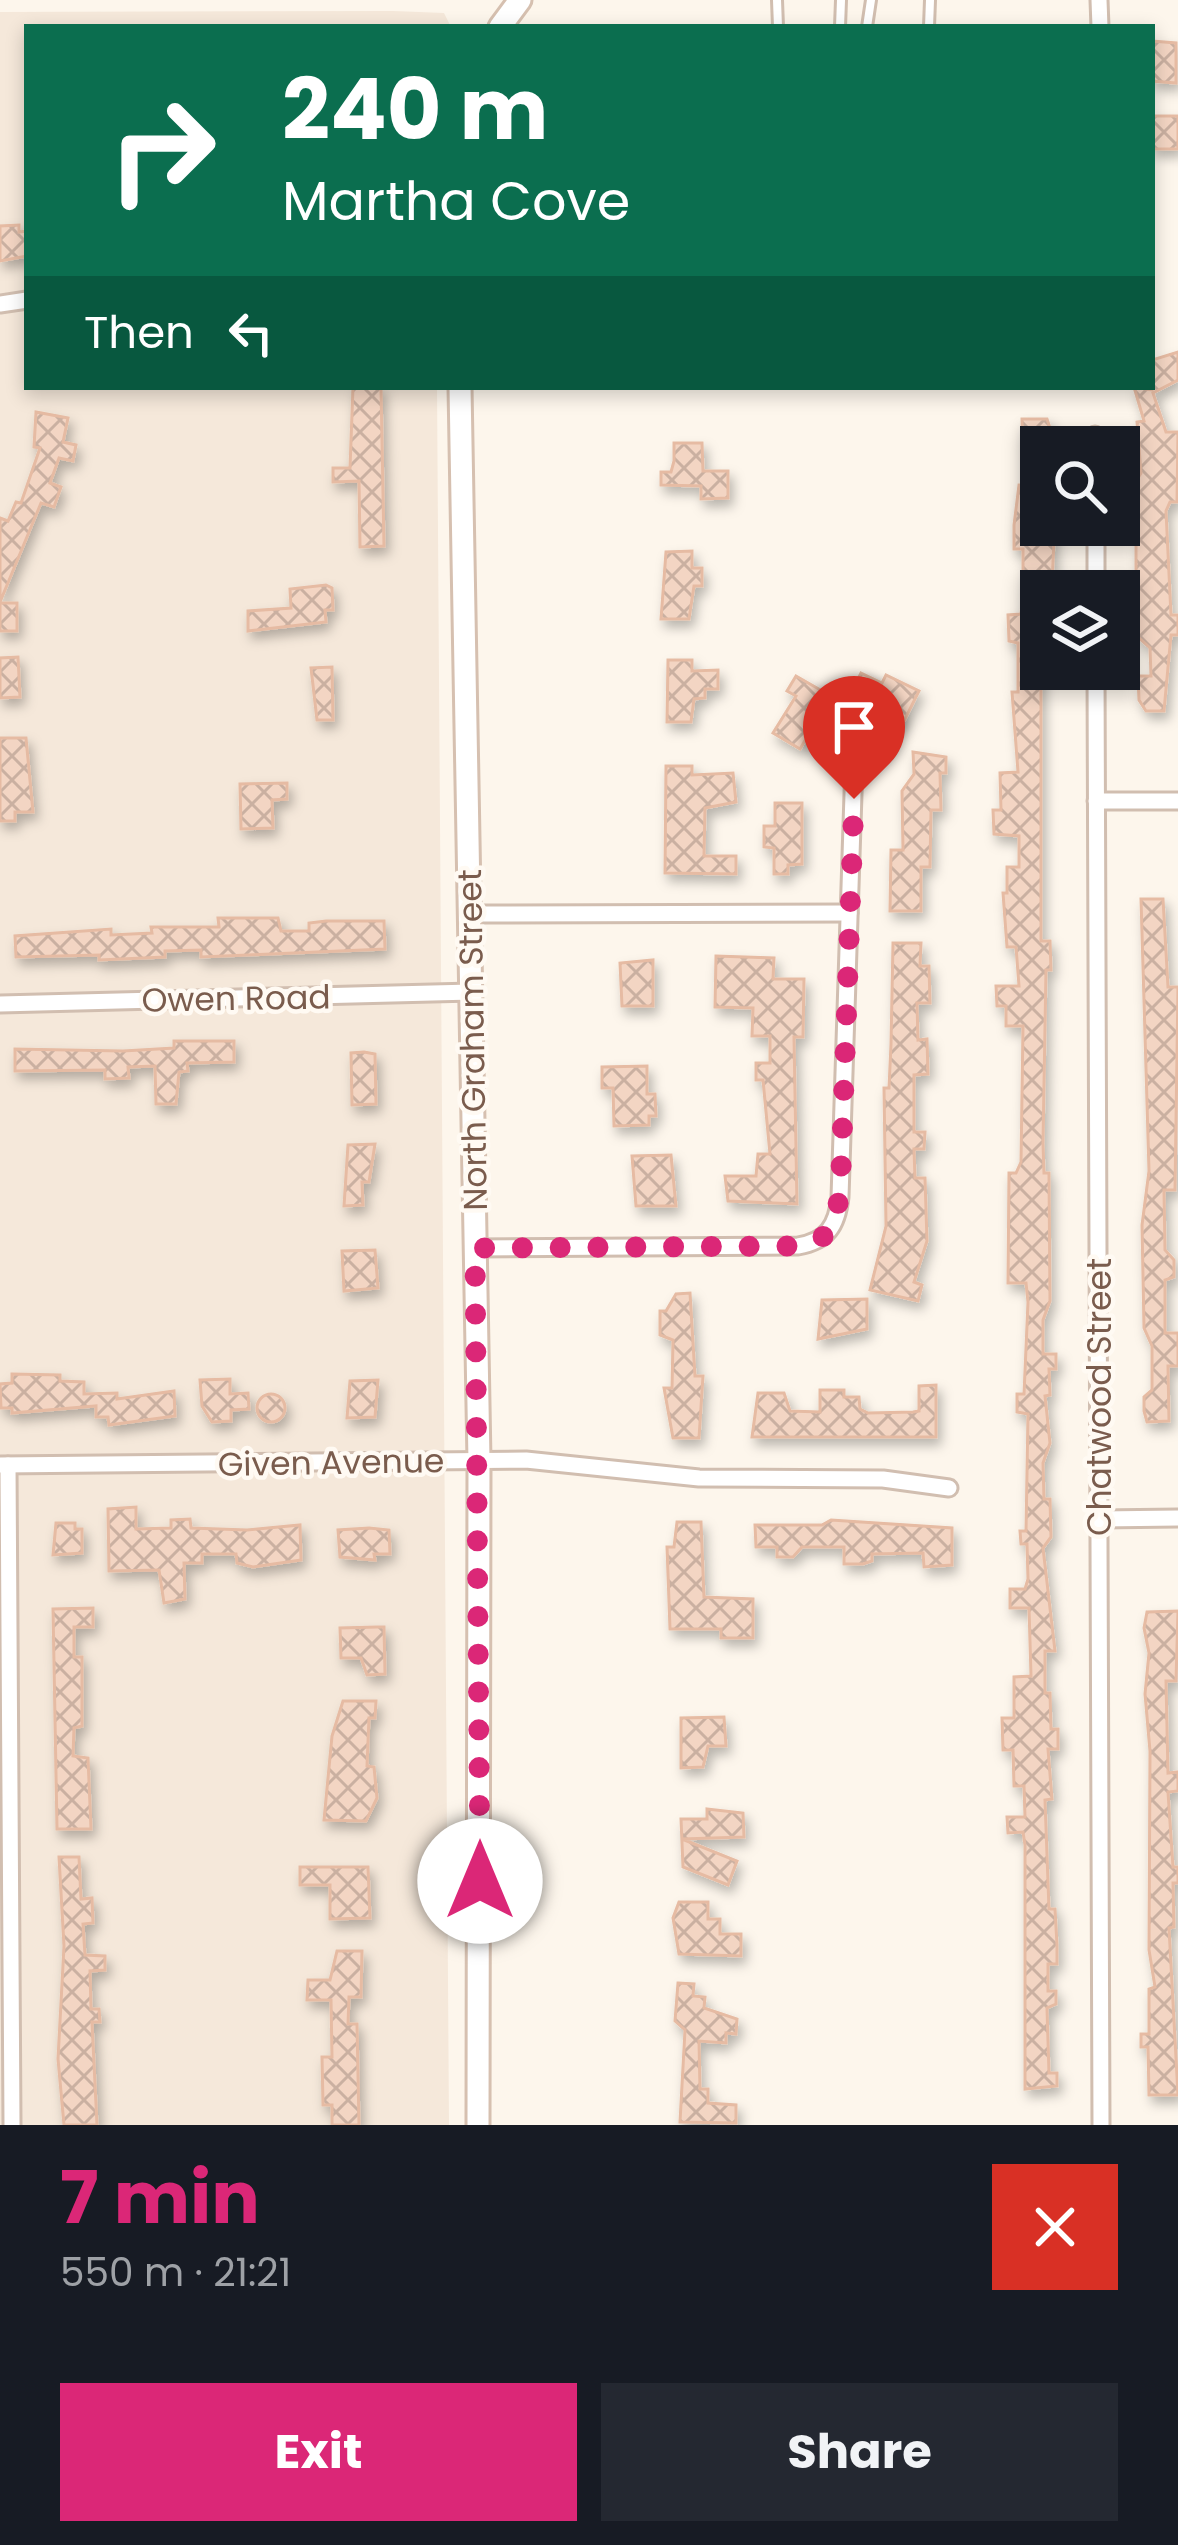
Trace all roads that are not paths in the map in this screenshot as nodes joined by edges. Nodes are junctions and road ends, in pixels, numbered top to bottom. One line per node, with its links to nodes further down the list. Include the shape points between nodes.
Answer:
1 (460, 390): 7 (main road, North Graham Street)
2 (1096, 690): 4 (street, Chatwood Street)
3 (854, 763): 6 (street)
4 (1096, 801): 5 (street); 15 (street, Chatwood Street)
5 (1178, 801)
6 (849, 913): 7 (street); 10 (street, via 840,1198 827,1235 798,1246)
7 (470, 914): 8 (main road, North Graham Street)
8 (472, 992): 9 (street, Owen Road); 10 (main road, North Graham Street)
9 (0, 1004)
10 (475, 1248): 11 (main road, North Graham Street)
11 (478, 1461): 12 (street, Given Avenue); 13 (street, Given Avenue); 17 (main road, North Graham Street)
12 (4, 1466): 16 (street)
13 (949, 1487)
14 (1178, 1518): 15 (street)
15 (1100, 1519): 18 (street, Chatwood Street)
16 (12, 2125)
17 (478, 2125)
18 (1101, 2125)

